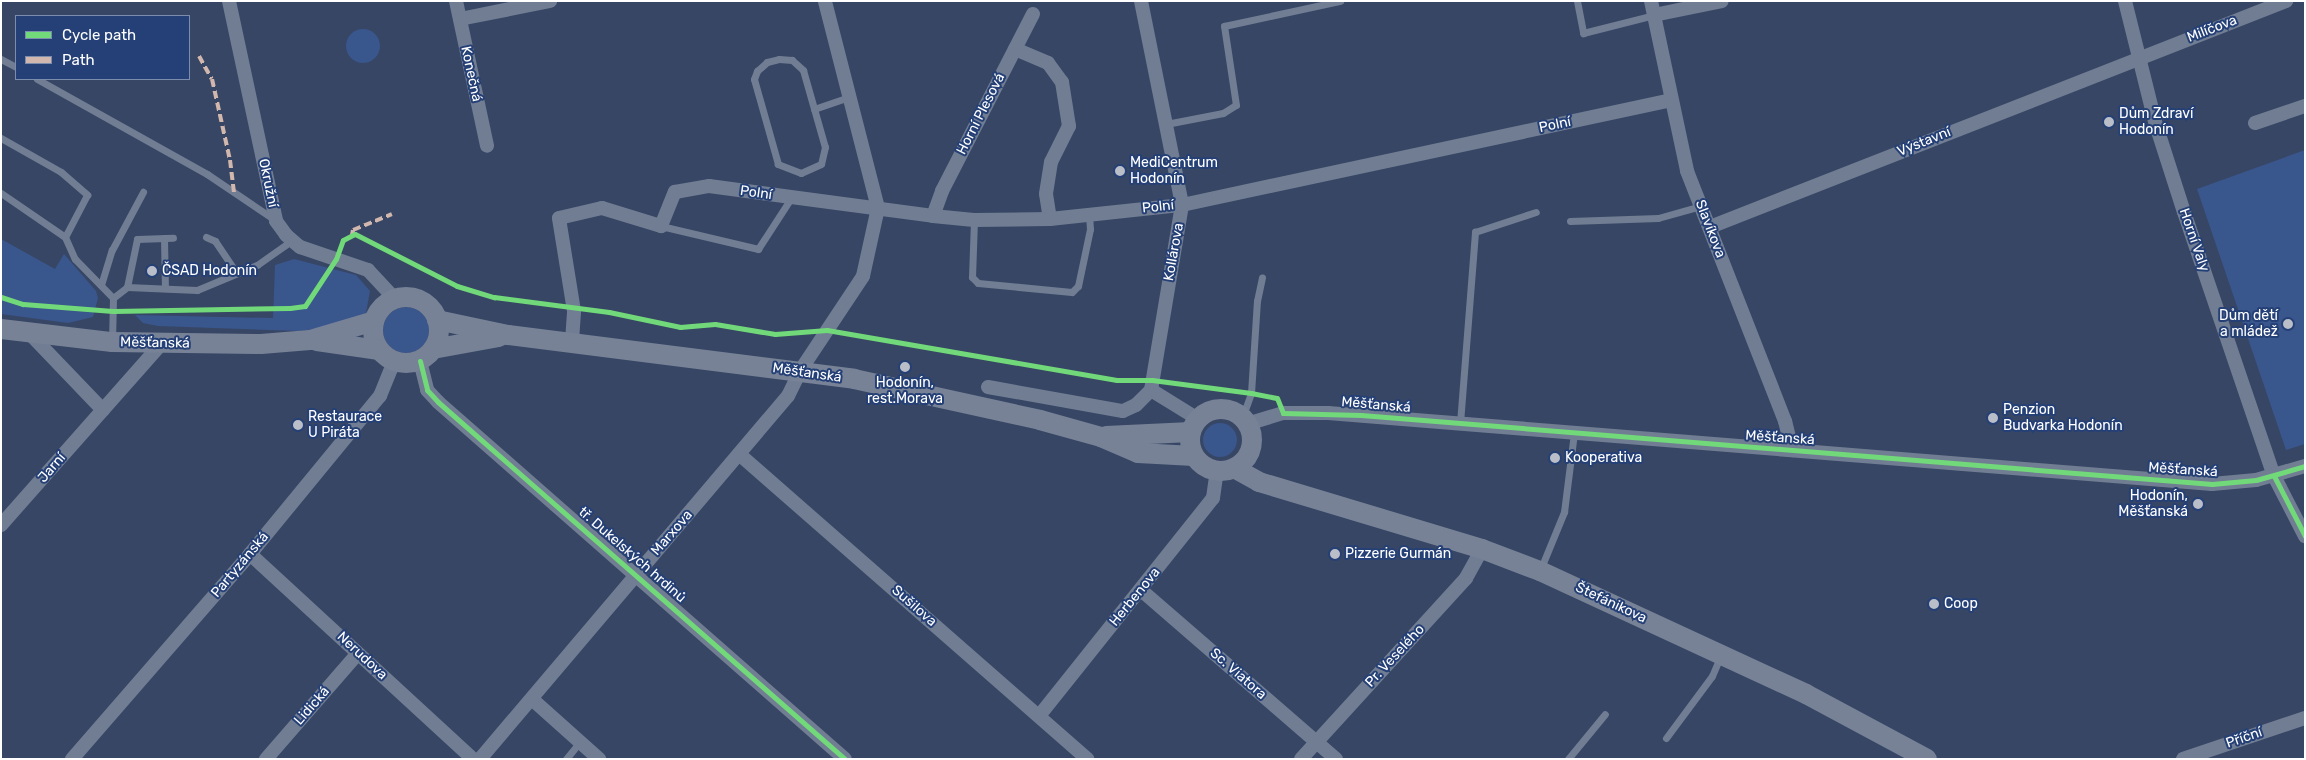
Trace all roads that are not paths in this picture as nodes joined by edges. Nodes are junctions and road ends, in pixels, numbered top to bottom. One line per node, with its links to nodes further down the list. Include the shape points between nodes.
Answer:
1 (229, 1): 39 (street, Okružní)
2 (456, 1): 14 (street, Konečná)
3 (550, 1): 14 (street)
4 (825, 1): 20 (street)
5 (1141, 1): 25 (street, Kollárova)
6 (1340, 1): 25 (lane, via 1224,26 1236,104 1223,113)
7 (1577, 1): 13 (lane, via 1584,33)
8 (1651, 1): 13 (street, Slavíkova)
9 (1722, 1): 13 (street)
10 (2125, 1): 16 (street, Horní Valy)
11 (2286, 1): 16 (street, Milíčova)
12 (1033, 14): 15 (street, Horní Plesová)
13 (1654, 15): 21 (street, Slavíkova)
14 (460, 19): 27 (street, Konečná)
15 (1015, 49): 36 (street, Horní Plesová, via 942,191); 37 (street, via 1048,63 1062,82 1069,126 1051,162 1046,194)
16 (2138, 56): 42 (street, Výstavní); 81 (street, Horní Valy, via 2156,125)
17 (1, 59): 18 (lane)
18 (15, 66)
19 (39, 80): 39 (lane, via 207,174)
20 (850, 97): 23 (lane); 33 (street)
21 (1670, 100): 31 (street, Polní); 32 (street, Slavíkova, via 1687,171)
22 (2305, 106): 24 (street)
23 (814, 108): 23 (lane, via 803,70 792,60 778,58 757,71 754,80 778,164 786,169 801,173 821,164 825,148)
24 (2255, 123)
25 (1166, 124): 31 (street, Kollárova)
26 (1, 138): 43 (lane, via 61,172 87,195)
27 (487, 146)
28 (143, 192): 50 (lane, via 112,250)
29 (1, 193): 43 (lane)
30 (791, 198): 33 (street, Polní); 41 (street, Polní, via 709,186 675,192); 41 (lane, via 758,250)
31 (1182, 204): 35 (street, Polní); 68 (street, Kollárova)
32 (1701, 206): 40 (lane, via 1658,218); 42 (street, Slavíkova)
33 (878, 208): 36 (street, Polní); 66 (street, via 863,276)
34 (1536, 212): 71 (lane, via 1475,232)
35 (1089, 215): 37 (street, Polní); 38 (lane, via 1090,229 1080,277 1072,292 978,283 972,277)
36 (933, 216): 38 (street, Polní)
37 (1050, 219): 38 (street, Polní)
38 (974, 220)
39 (276, 221): 47 (street, Okružní)
40 (1570, 221)
41 (661, 226): 61 (street, via 602,208 559,218 574,311)
42 (1710, 227): 75 (street, Slavíkova, via 1785,421)
43 (65, 237): 50 (lane, via 75,259)
44 (206, 237): 48 (lane, via 215,241)
45 (164, 238): 46 (lane); 51 (lane, via 138,239); 52 (lane)
46 (173, 238)
47 (291, 241): 48 (lane, via 276,254); 54 (street, via 368,270)
48 (236, 272): 52 (lane, via 197,290)
49 (1262, 278): 70 (lane, via 1257,301 1251,393)
50 (101, 285): 53 (lane)
51 (127, 287): 52 (lane); 53 (lane)
52 (165, 288)
53 (113, 298): 62 (lane)
54 (395, 299): 55 (main road, via 410,297 424,302); 56 (main road, via 382,308)
55 (437, 320): 59 (main road, Měšťanská); 65 (main road, via 439,330)
56 (374, 321): 60 (main road, Měšťanská); 64 (main road, via 373,331)
57 (1, 329): 58 (main road, Měšťanská)
58 (31, 335): 62 (main road, Měšťanská); 69 (street)
59 (508, 336): 61 (main road, Měšťanská); 65 (main road, Měšťanská)
60 (310, 340): 63 (main road, Měšťanská); 64 (main road, Měšťanská)
61 (572, 341): 66 (main road, Měšťanská)
62 (112, 342): 63 (main road, Měšťanská)
63 (161, 344): 69 (street, Jarní)
64 (387, 355): 65 (main road, Měšťanská); 86 (street, Partyzánská, via 380,396)
65 (426, 355): 88 (street, tř. Dukelských hrdinů, via 427,390 438,402)
66 (800, 372): 74 (main road, Měšťanská, via 964,402); 77 (street, Marxova, via 788,396)
67 (988, 387): 68 (street, via 1123,411 1136,405)
68 (1151, 390): 72 (street)
69 (103, 410): 83 (street, Jarní)
70 (1245, 421): 71 (street, Měšťanská, via 1303,412); 72 (main road, via 1220,409); 76 (main road, via 1251,433)
71 (1460, 423): 73 (street, Měšťanská)
72 (1195, 426): 74 (main road, Měšťanská); 78 (main road)
73 (1574, 433): 75 (street, Měšťanská); 87 (lane, via 1564,512)
74 (1101, 437): 78 (main road, Měšťanská, via 1138,453)
75 (1792, 450): 81 (street, Měšťanská, via 2212,484)
76 (1249, 452): 80 (main road); 82 (main road)
77 (739, 454): 88 (street, Marxova); 94 (street, Sušilova)
78 (1194, 456): 80 (main road, via 1200,464)
79 (2305, 466): 81 (street, Měšťanská)
80 (1226, 470): 82 (main road, Štefánikova); 89 (street, Herbenova, via 1213,498)
81 (2274, 476): 84 (street, Horní Valy)
82 (1279, 485): 85 (main road, Štefánikova)
83 (1, 525)
84 (2305, 536)
85 (1482, 548): 87 (main road, Štefánikova); 98 (street, Pr. Veselého, via 1466,578)
86 (250, 554): 90 (street, Nerudova); 99 (street, Partyzánská)
87 (1540, 571): 91 (main road, Štefánikova)
88 (637, 574): 92 (street, Marxova); 105 (street, tř. Dukelských hrdinů)
89 (1141, 590): 94 (street, Herbenova); 98 (street, Sc. Viatora)
90 (358, 653): 100 (street, Lidická); 101 (street, Nerudova)
91 (1721, 654): 96 (lane, via 1712,676); 110 (main road, Štefánikova, via 1806,694)
92 (533, 700): 97 (street); 102 (street, Marxova)
93 (1605, 714): 109 (lane)
94 (1039, 716): 106 (street, Sušilova)
95 (2305, 718): 111 (street, Příční)
96 (1666, 738)
97 (580, 742): 103 (lane); 104 (street)
98 (1316, 742): 107 (street, Pr. Veselého); 108 (street, Sc. Viatora)
99 (72, 759)
100 (266, 759)
101 (473, 759)
102 (480, 759)
103 (566, 759)
104 (599, 759)
105 (845, 759)
106 (1088, 759)
107 (1301, 759)
108 (1336, 759)
109 (1568, 759)
110 (1927, 759)
111 (2183, 759)

